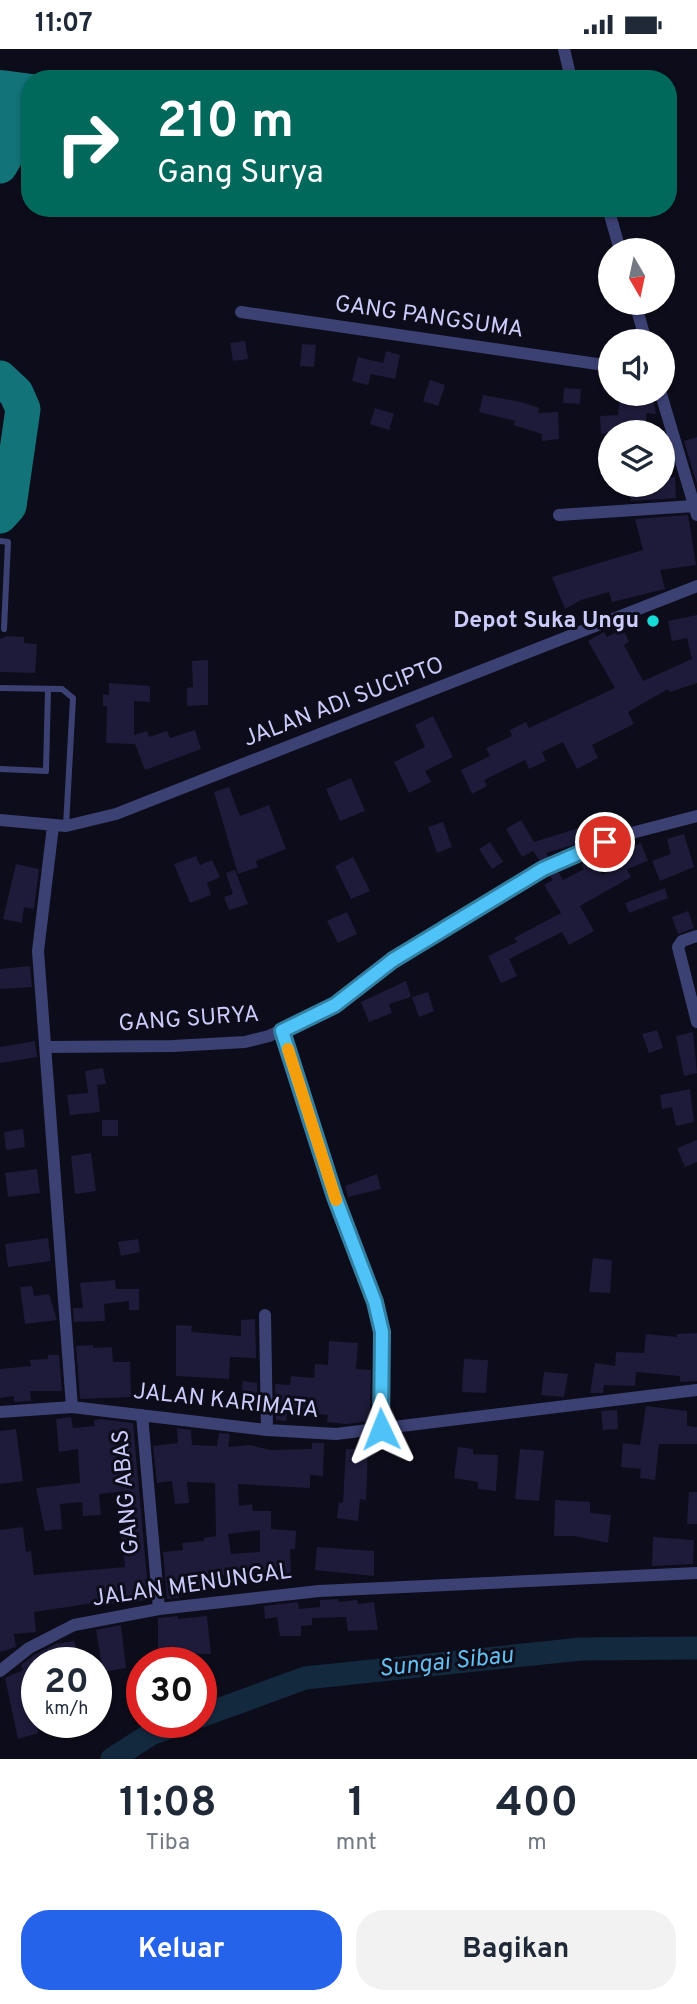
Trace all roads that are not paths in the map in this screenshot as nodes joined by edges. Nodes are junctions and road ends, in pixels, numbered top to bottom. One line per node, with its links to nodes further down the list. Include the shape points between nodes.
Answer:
1 (564, 49): 2 (street)
2 (569, 70)
3 (611, 217): 4 (street)
4 (617, 238)
5 (241, 312): 6 (street, GANG PANGSUMA)
6 (598, 364)
7 (665, 406): 8 (street)
8 (695, 510): 9 (street)
9 (559, 515)
10 (0, 541): 12 (lane, via 8,542)
11 (697, 586): 19 (street, JALAN ADI SUCIPTO, via 129,809)
12 (2, 607): 13 (lane)
13 (4, 629)
14 (0, 688): 15 (lane)
15 (48, 689): 16 (lane, via 46,771); 19 (lane, via 68,692 75,705)
16 (0, 769)
17 (697, 816): 22 (street, GANG SURYA, via 624,835 543,869 393,960 335,1005)
18 (0, 821): 19 (street, JALAN ADI SUCIPTO)
19 (60, 826): 23 (street, via 38,951)
20 (697, 936): 21 (street, via 678,947)
21 (697, 1022)
22 (282, 1031): 23 (street, GANG SURYA, via 233,1043); 29 (street, via 335,1197 375,1302 382,1332)
23 (46, 1047): 26 (street)
24 (265, 1315): 30 (street)
25 (697, 1390): 29 (street, JALAN KARIMATA)
26 (72, 1407): 27 (street, JALAN KARIMATA); 28 (street, JALAN KARIMATA)
27 (0, 1412)
28 (142, 1415): 30 (street, JALAN KARIMATA); 32 (street, GANG ABAS)
29 (381, 1429): 30 (street, JALAN KARIMATA, via 336,1434)
30 (267, 1430)
31 (697, 1573): 32 (street, JALAN MENUNGAL, via 319,1591)
32 (159, 1609): 33 (street, JALAN MENUNGAL, via 75,1625)
33 (1, 1664)

